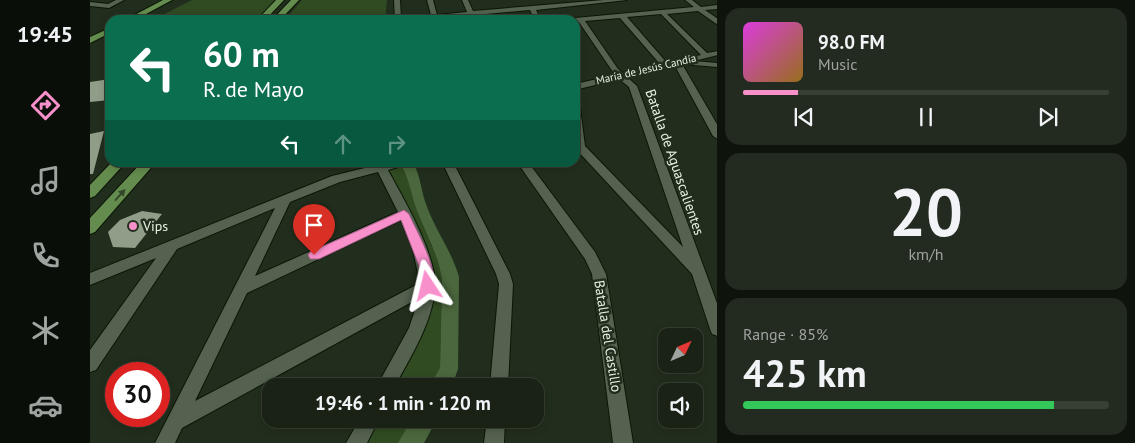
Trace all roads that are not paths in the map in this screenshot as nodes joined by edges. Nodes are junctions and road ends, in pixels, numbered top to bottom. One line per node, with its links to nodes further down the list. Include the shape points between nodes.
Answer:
1 (121, 0): 13 (street, via 110,6)
2 (280, 0): 21 (main road)
3 (295, 0): 22 (main road)
4 (397, 0): 23 (street)
5 (430, 0): 24 (street)
6 (465, 0): 19 (street)
7 (534, 0): 16 (street)
8 (624, 0): 10 (street)
9 (688, 0): 17 (street)
10 (604, 1): 12 (street)
11 (172, 2): 20 (main road)
12 (570, 2): 16 (street)
13 (90, 4)
14 (717, 7): 17 (street)
15 (532, 8): 16 (street); 19 (street); 26 (street)
16 (540, 8)
17 (699, 8): 18 (street); 29 (street)
18 (662, 12): 27 (street); 36 (street)
19 (471, 13): 25 (street)
20 (146, 15)
21 (266, 15)
22 (281, 15)
23 (398, 15)
24 (434, 15)
25 (446, 15)
26 (536, 15)
27 (622, 16): 28 (street); 38 (street)
28 (580, 20)
29 (717, 22)
30 (580, 23): 40 (street, Batalla de Aguascalientes)
31 (105, 32): 32 (main road)
32 (90, 40)
33 (105, 40): 34 (main road)
34 (90, 48)
35 (717, 53): 36 (street, María de Jesús Candía)
36 (706, 56): 37 (street, María de Jesús Candía)
37 (677, 62): 38 (street, María de Jesús Candía); 39 (street); 42 (street)
38 (665, 65): 40 (street, María de Jesús Candía)
39 (717, 65)
40 (620, 75): 41 (street, María de Jesús Candía); 54 (street, Batalla de Aguascalientes, via 633,86)
41 (580, 86)
42 (717, 134)
43 (580, 147): 54 (street)
44 (115, 167): 49 (main road)
45 (145, 167): 52 (main road, one-way to 45)
46 (381, 167): 50 (street, via 336,179); 51 (street)
47 (450, 167): 61 (street, via 504,274)
48 (526, 167): 68 (street, Batalla del Castillo, via 590,256 599,274)
49 (90, 193)
50 (286, 200): 53 (street); 57 (street)
51 (404, 214): 56 (street, via 426,266); 57 (street)
52 (90, 228)
53 (172, 246): 55 (street); 59 (street)
54 (698, 273): 58 (street, Batalla de Aguascalientes)
55 (90, 279)
56 (428, 286): 60 (street, via 423,310); 62 (street)
57 (243, 288): 62 (street)
58 (717, 326)
59 (90, 364)
60 (390, 378)
61 (500, 378)
62 (176, 421): 65 (street)
63 (365, 428): 66 (street)
64 (495, 428): 67 (street)
65 (165, 443)
66 (356, 443)
67 (494, 443)
68 (623, 443)

